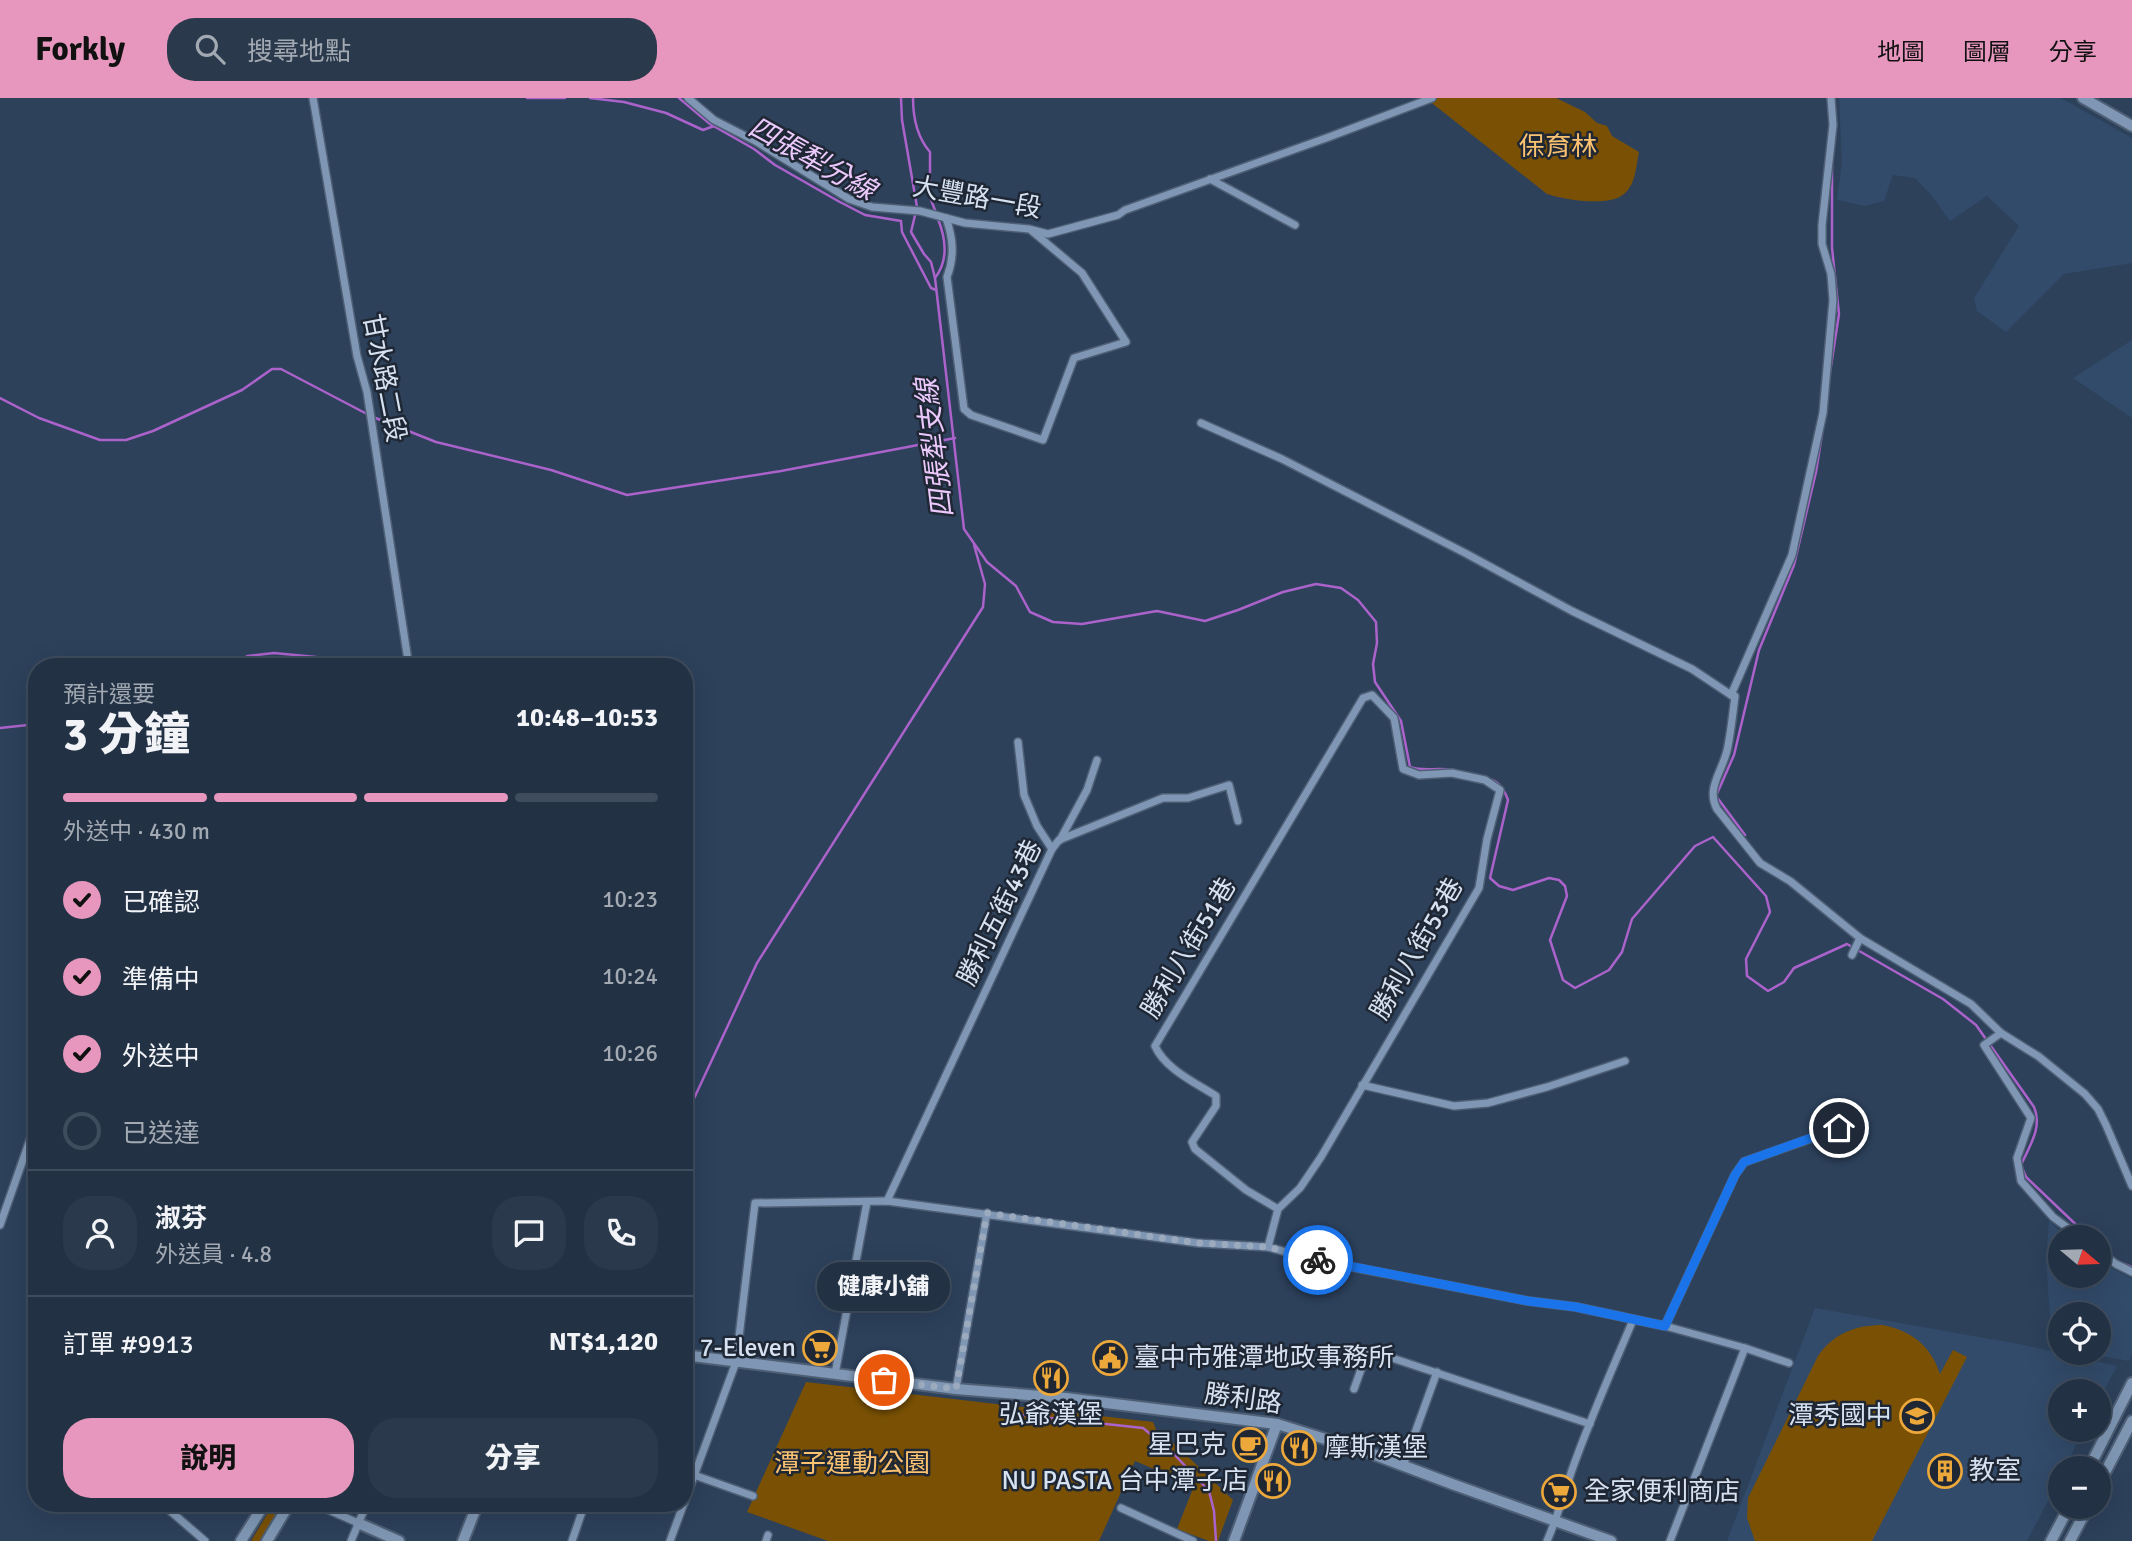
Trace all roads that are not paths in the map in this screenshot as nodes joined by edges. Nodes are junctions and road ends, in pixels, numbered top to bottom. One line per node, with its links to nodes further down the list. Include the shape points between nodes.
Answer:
1 (313, 98): 12 (street, 甘水路二段, via 367,392)
2 (688, 98): 8 (street, 大豐路一段, via 714,120 849,199)
3 (1432, 98): 7 (street, 大豐路一段)
4 (1831, 98): 13 (street, via 1833,125 1822,244 1833,300 1823,414 1792,555)
5 (2082, 98): 6 (street)
6 (2132, 126)
7 (1210, 179): 9 (street); 10 (street, 大豐路一段, via 1118,215 1048,234)
8 (946, 218): 10 (street, 大豐路一段); 10 (street, via 952,235 947,277 964,409 1043,440 1073,358 1126,342 1082,273)
9 (1295, 225)
10 (1029, 229)
11 (1201, 423): 13 (street, via 1282,459 1692,669)
12 (408, 658)
13 (1731, 695): 20 (street, via 1735,696 1728,750 1712,801 1760,863 1790,881)
14 (1363, 698): 24 (street, 勝利八街53巷, via 1372,695 1394,718 1404,769 1419,775 1485,780 1500,790 1479,888); 30 (street, 勝利八街51巷, via 1155,1046 1167,1064 1216,1096 1216,1106 1192,1142 1195,1149 1246,1191)
15 (1018, 742): 19 (street, via 1024,796)
16 (1097, 760): 18 (street, via 1087,790)
17 (1238, 821): 18 (street, 勝利五街43巷, via 1229,785 1188,798 1163,798)
18 (1059, 840): 19 (street, 勝利五街43巷)
19 (1052, 849): 28 (street, 勝利五街43巷)
20 (1860, 938): 21 (street); 22 (street, via 1971,1004)
21 (1852, 954)
22 (2001, 1033): 27 (street, via 2038,1056 2092,1102); 33 (street, via 1984,1045 2031,1118 2017,1158 2021,1181)
23 (1625, 1061): 24 (street, via 1547,1087 1454,1106)
24 (1362, 1085): 30 (street, 勝利八街53巷, via 1300,1188)
25 (1863, 1120): 38 (street, via 1744,1162)
26 (28, 1146): 32 (street)
27 (2132, 1186)
28 (887, 1201): 29 (street); 31 (street)
29 (867, 1202): 41 (street, via 755,1203); 44 (street)
30 (1278, 1209): 34 (street, 勝利八街53巷)
31 (987, 1213): 34 (street, via 1198,1243); 46 (street)
32 (0, 1225)
33 (2064, 1225)
34 (1268, 1247): 37 (street)
35 (2111, 1261): 36 (street)
36 (2132, 1272)
37 (1633, 1320): 38 (street); 50 (street)
38 (1665, 1326): 39 (street)
39 (1745, 1348): 42 (street); 81 (street)
40 (693, 1356): 41 (street, 勝利路)
41 (736, 1362): 44 (street, 勝利路); 54 (street)
42 (1789, 1363)
43 (1437, 1372): 47 (street, via 1368,1350); 50 (street); 53 (street)
44 (835, 1374): 46 (street, 勝利路)
45 (2132, 1383): 51 (street)
46 (956, 1389): 49 (street, 勝利路)
47 (1354, 1389)
48 (2132, 1421): 52 (street)
49 (1277, 1424): 53 (street, 勝利路); 78 (street)
50 (1590, 1424): 67 (street)
51 (2095, 1456)
52 (2111, 1461)
53 (1403, 1466): 67 (street, 勝利路)
54 (694, 1475): 55 (street)
55 (752, 1496)
56 (1121, 1508): 77 (street)
57 (171, 1512): 69 (street)
58 (259, 1512): 70 (street)
59 (285, 1512): 71 (street)
60 (333, 1512): 68 (street)
61 (363, 1512): 68 (street)
62 (474, 1512): 74 (street)
63 (582, 1512): 75 (street)
64 (681, 1512): 76 (street)
65 (2063, 1519): 82 (street)
66 (2082, 1519): 83 (street)
67 (1556, 1521): 79 (street); 80 (street, 勝利路)
68 (358, 1523): 72 (street); 73 (street)
69 (205, 1541)
70 (241, 1541)
71 (267, 1541)
72 (351, 1541)
73 (399, 1541)
74 (463, 1541)
75 (572, 1541)
76 (670, 1541)
77 (1193, 1541)
78 (1234, 1541)
79 (1547, 1541)
80 (1611, 1541)
81 (1670, 1541)
82 (2051, 1541)
83 (2070, 1541)

